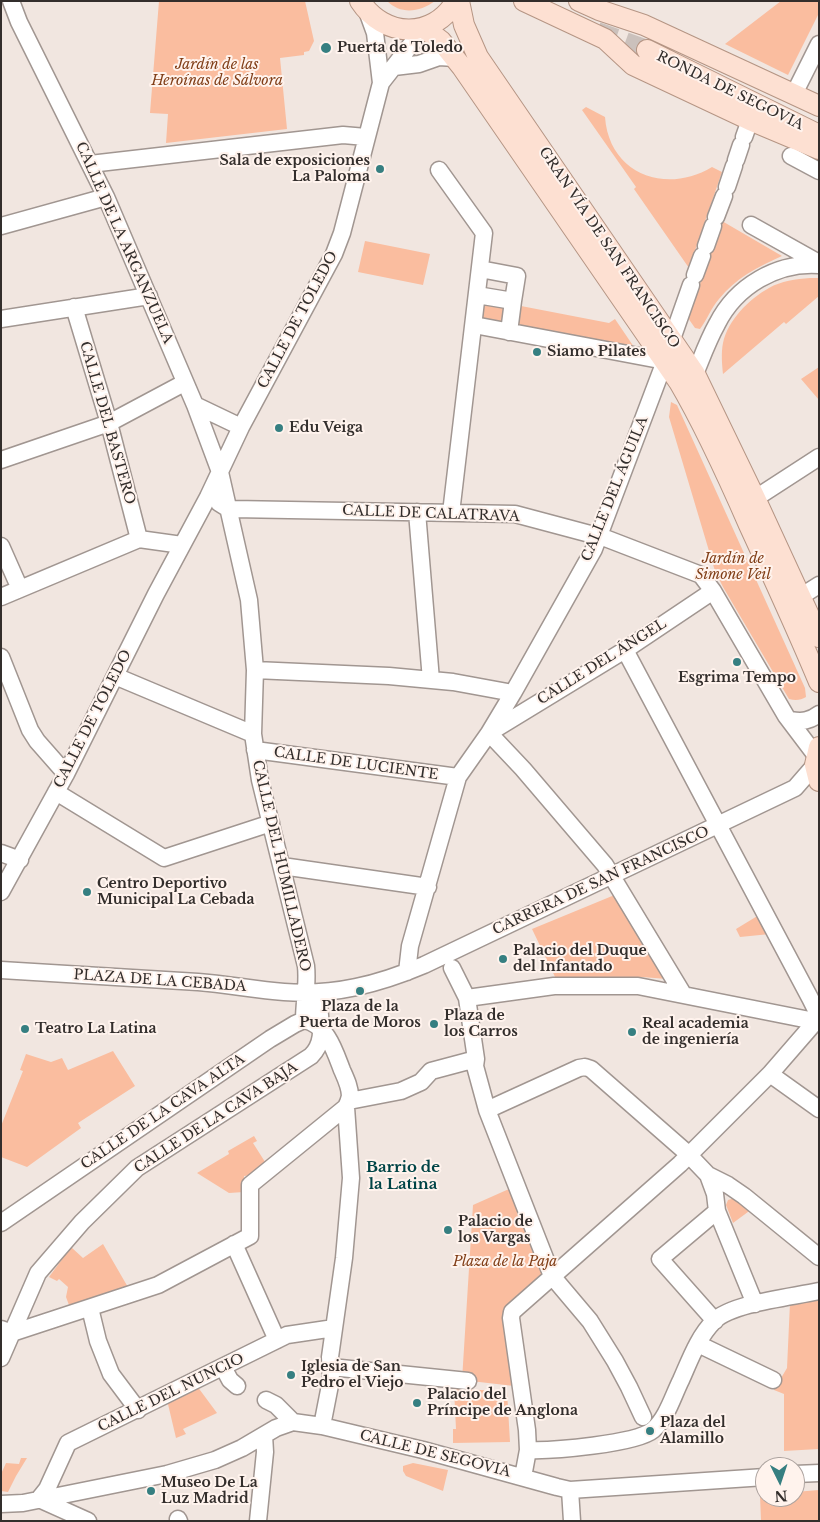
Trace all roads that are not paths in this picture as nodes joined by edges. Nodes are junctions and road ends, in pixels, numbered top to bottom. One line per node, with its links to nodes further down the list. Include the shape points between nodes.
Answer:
1 (11, 1): 19 (street, CALLE DE LA ARGANZUELA)
2 (458, 1): 6 (main road, via 445,16); 34 (main road, GRAN VÍA DE SAN FRANCISCO, via 478,57)
3 (524, 1): 16 (main road, via 605,39 633,66)
4 (579, 1): 11 (main road, via 644,26)
5 (364, 6): 6 (main road, via 378,22 393,28); 10 (street, CALLE DE TOLEDO, via 375,33)
6 (424, 28): 8 (main road, GRAN VÍA DE SAN FRANCISCO); 9 (street, CALLE DE TOLEDO)
7 (819, 44): 11 (street)
8 (455, 58): 9 (street, via 439,57); 35 (main road, GRAN VÍA DE SAN FRANCISCO)
9 (394, 67): 10 (street, CALLE DE TOLEDO)
10 (381, 83): 15 (street, CALLE DE TOLEDO)
11 (794, 94): 12 (main road)
12 (819, 106)
13 (819, 124): 14 (main road, RONDA DE SEGOVIA, via 647,50)
14 (819, 135)
15 (366, 137): 19 (street, via 343,135); 40 (street, CALLE DE TOLEDO, via 334,254)
16 (741, 146): 17 (main road); 34 (street)
17 (819, 149)
18 (791, 156): 21 (street)
19 (90, 164): 22 (street, CALLE DE LA ARGANZUELA)
20 (439, 170): 26 (street, via 484,233)
21 (819, 171)
22 (106, 197): 24 (street); 28 (street, CALLE DE LA ARGANZUELA)
23 (751, 225): 25 (street)
24 (1, 226)
25 (819, 264): 36 (street, via 798,265 770,273 737,295 716,324)
26 (480, 269): 27 (street); 29 (street, via 517,276)
27 (477, 295): 29 (street); 32 (street)
28 (149, 296): 30 (street); 37 (street, CALLE DE LA ARGANZUELA)
29 (513, 301): 33 (street)
30 (74, 307): 31 (street); 39 (street, CALLE DEL BASTERO)
31 (1, 319)
32 (474, 325): 33 (street); 48 (street)
33 (509, 332): 35 (street)
34 (672, 340): 36 (main road, GRAN VÍA DE SAN FRANCISCO)
35 (666, 361): 45 (main road, GRAN VÍA DE SAN FRANCISCO); 49 (street, CALLE DEL ÁGUILA)
36 (695, 374): 45 (main road, GRAN VÍA DE SAN FRANCISCO)
37 (184, 383): 38 (street, CALLE DE LA ARGANZUELA); 39 (street)
38 (195, 405): 40 (street); 43 (street, CALLE DE LA ARGANZUELA)
39 (109, 423): 42 (street); 50 (street, CALLE DEL BASTERO)
40 (241, 427): 43 (street, CALLE DE TOLEDO)
41 (819, 457): 45 (street)
42 (1, 460)
43 (220, 472): 44 (street, CALLE DE TOLEDO); 46 (street, CALLE DEL HUMILLADERO)
44 (208, 497): 46 (street, CALLE DE CALATRAVA); 51 (street, CALLE DE TOLEDO)
45 (748, 503): 57 (main road, GRAN VÍA DE SAN FRANCISCO); 64 (main road, GRAN VÍA DE SAN FRANCISCO)
46 (227, 508): 47 (street, CALLE DE CALATRAVA); 61 (street, CALLE DEL HUMILLADERO, via 249,600)
47 (417, 512): 48 (street, CALLE DE CALATRAVA); 63 (street)
48 (451, 513): 49 (street, CALLE DE CALATRAVA, via 515,514)
49 (599, 536): 55 (street, CALLE DE CALATRAVA, via 701,574); 65 (street, CALLE DEL ÁGUILA)
50 (139, 539): 51 (street); 54 (street)
51 (182, 545): 62 (street, CALLE DE TOLEDO)
52 (1, 546): 54 (street)
53 (819, 585): 57 (street)
54 (20, 589): 56 (street)
55 (713, 590): 59 (street, CALLE DEL ÁNGEL); 67 (street, CALLE DE CALATRAVA)
56 (1, 597)
57 (800, 597): 58 (main road, GRAN VÍA DE SAN FRANCISCO)
58 (819, 637)
59 (625, 650): 68 (street, CALLE DEL ÁNGEL); 77 (street)
60 (1, 657): 71 (street, via 30,730)
61 (255, 670): 63 (street); 69 (street, CALLE DEL HUMILLADERO)
62 (115, 676): 69 (street, CALLE DE LUCIENTE); 71 (street, CALLE DE TOLEDO)
63 (431, 680): 65 (street)
64 (819, 682)
65 (513, 693): 68 (street, CALLE DEL ÁGUILA)
66 (819, 714): 67 (street, via 814,719)
67 (791, 720): 70 (street, CALLE DE CALATRAVA)
68 (489, 733): 72 (street, CALLE DEL ÁGUILA); 81 (street)
69 (254, 742): 72 (street, CALLE DE LUCIENTE); 76 (street, CALLE DEL HUMILLADERO)
70 (818, 761): 74 (street, CARRERA DE SAN FRANCISCO)
71 (66, 774): 75 (street, CALLE DE TOLEDO)
72 (458, 777): 82 (street, CALLE DEL ÁGUILA)
73 (819, 787): 74 (street, CARRERA DE SAN FRANCISCO)
74 (794, 788): 77 (street, CARRERA DE SAN FRANCISCO)
75 (56, 792): 76 (street, via 164,858); 79 (street, CALLE DE TOLEDO)
76 (271, 823): 80 (street, CALLE DEL HUMILLADERO)
77 (717, 825): 81 (street, CARRERA DE SAN FRANCISCO); 91 (street, via 816,1010)
78 (1, 854): 79 (street)
79 (20, 860): 83 (street, CALLE DE TOLEDO)
80 (282, 866): 82 (street); 87 (street, CALLE DEL HUMILLADERO)
81 (613, 876): 86 (street, CARRERA DE SAN FRANCISCO); 88 (street)
82 (428, 887): 86 (street, CALLE DEL ÁGUILA, via 410,946)
83 (1, 892)
84 (452, 968): 89 (street)
85 (1, 970): 87 (street, PLAZA DE LA CEBADA)
86 (407, 972): 87 (street, via 366,986)
87 (312, 993): 90 (street, via 304,1001); 92 (street)
88 (683, 994): 89 (street, via 638,986 584,985); 91 (street)
89 (467, 998): 93 (street)
90 (304, 1020): 92 (street); 101 (street, CALLE DE LA CAVA ALTA, via 270,1039)
91 (817, 1022): 94 (street)
92 (323, 1031): 95 (street, via 332,1044 349,1087); 110 (street, CALLE DE LA CAVA BAJA, via 311,1056 137,1168 82,1222 38,1272)
93 (476, 1062): 95 (street, via 431,1071 422,1082 401,1091); 97 (street)
94 (770, 1074): 96 (street); 98 (street)
95 (347, 1104): 102 (street, via 250,1185 250,1236); 109 (street, via 351,1178)
96 (819, 1108)
97 (491, 1109): 98 (street, via 585,1067); 104 (street, via 515,1185)
98 (690, 1155): 99 (street); 104 (street)
99 (708, 1176): 100 (street); 103 (street, via 744,1196)
100 (717, 1211): 106 (street); 108 (street, via 660,1259)
101 (1, 1222)
102 (234, 1244): 107 (street, via 158,1285); 111 (street)
103 (819, 1257)
104 (552, 1276): 121 (street, via 590,1321 629,1386); 125 (street, via 512,1312 511,1318)
105 (819, 1291): 106 (street)
106 (755, 1304): 108 (street, via 732,1310)
107 (90, 1308): 110 (street); 120 (street, via 111,1374)
108 (714, 1321): 112 (street)
109 (334, 1328): 111 (street, CALLE DEL NUNCIO, via 287,1335); 115 (street)
110 (6, 1331): 113 (street, CALLE DE LA CAVA BAJA)
111 (277, 1340): 114 (street, CALLE DEL NUNCIO)
112 (698, 1344): 117 (street); 125 (street, via 663,1418 652,1431 634,1438 542,1451)
113 (1, 1358)
114 (223, 1367): 118 (street); 120 (street, CALLE DEL NUNCIO)
115 (331, 1367): 116 (street); 123 (street)
116 (468, 1380)
117 (773, 1380)
118 (237, 1386)
119 (266, 1400): 122 (street)
120 (138, 1410): 132 (street, CALLE DEL NUNCIO, via 68,1444)
121 (643, 1417)
122 (294, 1422): 123 (street, CALLE DE SEGOVIA); 124 (street, CALLE DE SEGOVIA)
123 (322, 1426): 128 (street, CALLE DE SEGOVIA)
124 (264, 1435): 131 (street, CALLE DE SEGOVIA, via 215,1460 167,1474); 135 (street)
125 (528, 1450): 128 (street)
126 (819, 1473): 127 (street)
127 (805, 1474)
128 (523, 1477): 130 (street, CALLE DE SEGOVIA)
129 (755, 1477): 130 (street, CALLE DE SEGOVIA)
130 (570, 1490): 136 (street)
131 (78, 1491): 132 (street, CALLE DE SEGOVIA); 134 (street, via 72,1503)
132 (39, 1499): 133 (street, CALLE DE SEGOVIA); 134 (street)
133 (1, 1504)
134 (82, 1518)
135 (258, 1521)
136 (572, 1521)

